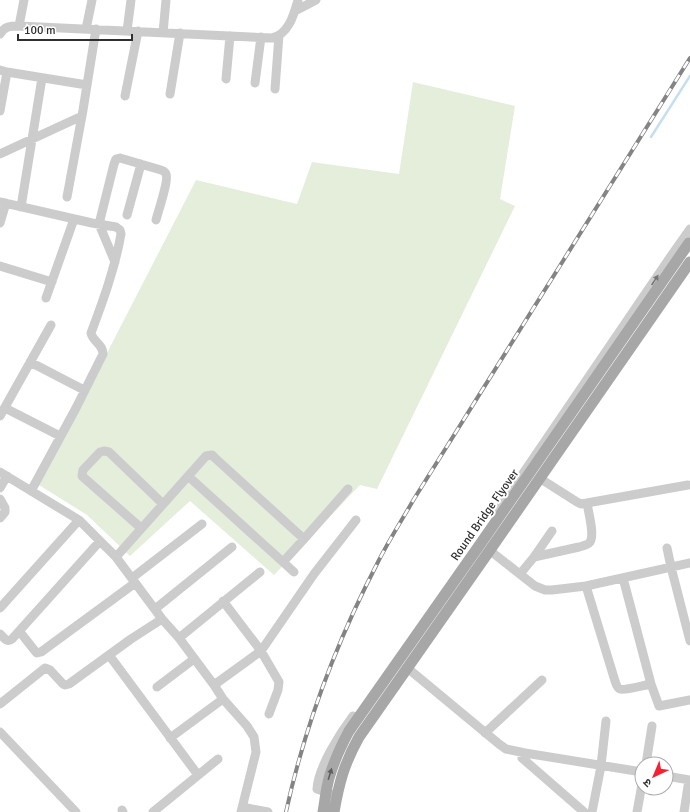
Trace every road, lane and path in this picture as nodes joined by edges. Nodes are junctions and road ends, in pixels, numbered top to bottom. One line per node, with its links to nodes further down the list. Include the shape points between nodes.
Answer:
1 (24, 0): 8 (street)
2 (92, 0): 9 (street)
3 (131, 0): 10 (street)
4 (166, 0): 12 (street)
5 (298, 0): 7 (street)
6 (316, 0): 7 (street)
7 (295, 11): 15 (street, via 293,18)
8 (19, 26): 9 (street); 13 (street, via 8,26)
9 (91, 29): 10 (street); 22 (street)
10 (127, 31): 11 (street)
11 (138, 32): 12 (street); 25 (street)
12 (163, 33): 14 (street)
13 (0, 34)
14 (180, 34): 16 (street); 24 (street)
15 (279, 35): 17 (street, via 272,38); 23 (street)
16 (230, 36): 17 (street); 20 (street)
17 (261, 37): 21 (street)
18 (4, 71): 19 (street); 26 (street)
19 (42, 78): 22 (street); 28 (street)
20 (226, 79)
21 (255, 83)
22 (87, 85): 27 (street)
23 (275, 89)
24 (170, 94)
25 (125, 96)
26 (0, 111)
27 (82, 116): 28 (street); 31 (street)
28 (33, 138): 29 (street); 33 (street)
29 (0, 154)
30 (140, 164): 34 (street); 36 (street, via 161,170 167,177); 38 (street, via 120,158 115,160)
31 (67, 197)
32 (3, 203): 33 (street); 37 (street)
33 (21, 207): 35 (street)
34 (127, 215)
35 (74, 219): 38 (street); 45 (street)
36 (156, 220)
37 (0, 223)
38 (100, 224): 41 (street); 41 (street, via 120,230)
39 (690, 229): 118 (street, one-way to 39, via 317,789 317,782 343,730 444,588)
40 (689, 243): 124 (main road, Round Bridge Flyover, one-way to 40, bridge, via 334,762 349,731)
41 (115, 262): 49 (street, via 91,333 93,339 101,346 103,354)
42 (690, 262): 125 (main road, Round Bridge Flyover, bridge, via 359,737 345,767)
43 (0, 266): 45 (street)
44 (690, 270): 54 (street)
45 (52, 282): 46 (street)
46 (46, 298)
47 (51, 325): 48 (street)
48 (30, 362): 49 (street); 50 (street)
49 (84, 390): 51 (street)
50 (2, 412): 51 (street)
51 (60, 436): 58 (street)
52 (3, 474): 56 (street); 58 (street)
53 (188, 476): 61 (street); 68 (street, via 206,456 212,455); 75 (street)
54 (544, 481): 60 (street, via 577,502); 72 (street)
55 (688, 485): 60 (street)
56 (0, 488)
57 (348, 489): 68 (street)
58 (31, 491): 63 (street)
59 (0, 499): 62 (street, via 6,508)
60 (587, 503): 74 (street, via 592,531 590,542)
61 (163, 504): 66 (street); 66 (street, via 109,452 100,452 83,470 82,476)
62 (0, 518)
63 (79, 520): 69 (street); 85 (street)
64 (356, 520): 92 (street, via 314,574)
65 (202, 524): 82 (street)
66 (141, 528): 73 (street)
67 (552, 531): 74 (street)
68 (304, 539): 75 (street)
69 (100, 541): 73 (street); 88 (street)
70 (232, 547): 86 (street)
71 (667, 548): 77 (street)
72 (493, 553): 80 (street); 95 (street)
73 (116, 557): 82 (street)
74 (534, 557): 80 (street)
75 (283, 562): 79 (street)
76 (690, 563): 77 (street)
77 (671, 567): 81 (street); 91 (street)
78 (260, 572): 84 (street)
79 (294, 572)
80 (520, 574): 83 (street, via 545,590)
81 (623, 578): 83 (street); 97 (street)
82 (133, 580): 86 (street); 88 (street, via 41,652 34,651)
83 (586, 586): 97 (street, via 614,681 620,690)
84 (224, 601): 90 (street); 92 (street)
85 (0, 608)
86 (155, 609): 87 (street)
87 (162, 619): 90 (street); 93 (street)
88 (20, 632): 89 (street, via 10,641)
89 (0, 634)
90 (179, 638): 94 (street)
91 (690, 641)
92 (261, 651): 98 (street); 103 (street, via 279,682)
93 (109, 655): 102 (street, via 65,685 47,668 43,668); 108 (street)
94 (194, 659): 98 (street); 99 (street)
95 (410, 671): 107 (street); 118 (street, via 362,741 348,771)
96 (542, 680): 107 (street)
97 (651, 684): 101 (street, via 659,706)
98 (214, 685): 100 (street)
99 (157, 687)
100 (223, 699): 108 (street); 121 (street, via 247,726 256,744)
101 (690, 700)
102 (0, 704)
103 (270, 714)
104 (606, 721): 112 (street)
105 (652, 726): 110 (street)
106 (0, 732): 119 (street)
107 (485, 733): 109 (street, via 502,747)
108 (170, 738): 114 (street)
109 (525, 753): 112 (street); 127 (street, via 522,758)
110 (647, 756)
111 (218, 759): 114 (street)
112 (601, 766): 113 (street); 128 (street)
113 (634, 771)
114 (198, 775): 120 (street)
115 (674, 777): 116 (street)
116 (689, 780): 130 (street)
117 (640, 796): 129 (street)
118 (340, 797): 126 (street)
119 (76, 812)
120 (153, 812)
121 (241, 812)
122 (246, 812): 123 (street, via 247,808)
123 (268, 812)
124 (323, 812)
125 (334, 812)
126 (338, 812)
127 (584, 812)
128 (592, 812)
129 (637, 812)
130 (684, 812)

